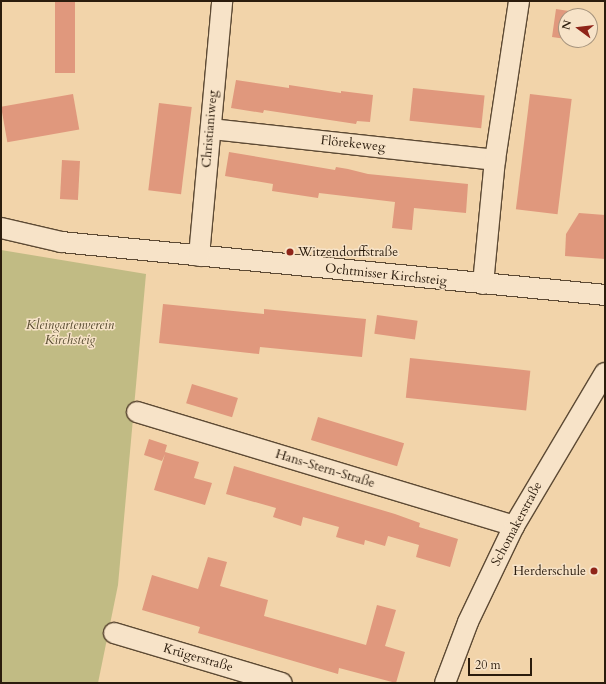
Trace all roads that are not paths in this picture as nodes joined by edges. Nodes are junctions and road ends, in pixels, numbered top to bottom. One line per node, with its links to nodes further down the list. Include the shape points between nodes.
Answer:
1 (222, 1): 3 (street, Christianiweg)
2 (519, 1): 4 (street)
3 (210, 129): 4 (street, Flörekeweg); 6 (street, Christianiweg)
4 (495, 160): 7 (street)
5 (1, 228): 6 (street, Ochtmisser Kirchsteig, via 62,242)
6 (199, 256): 7 (street, Ochtmisser Kirchsteig)
7 (483, 284): 8 (street, Ochtmisser Kirchsteig)
8 (605, 295)
9 (605, 373): 11 (street, Schomakerstraße)
10 (137, 412): 11 (street, Hans-Stern-Straße)
11 (514, 526): 14 (street, Schomakerstraße, via 468,622)
12 (114, 634): 13 (street, Krügerstraße)
13 (282, 683)
14 (445, 683)

